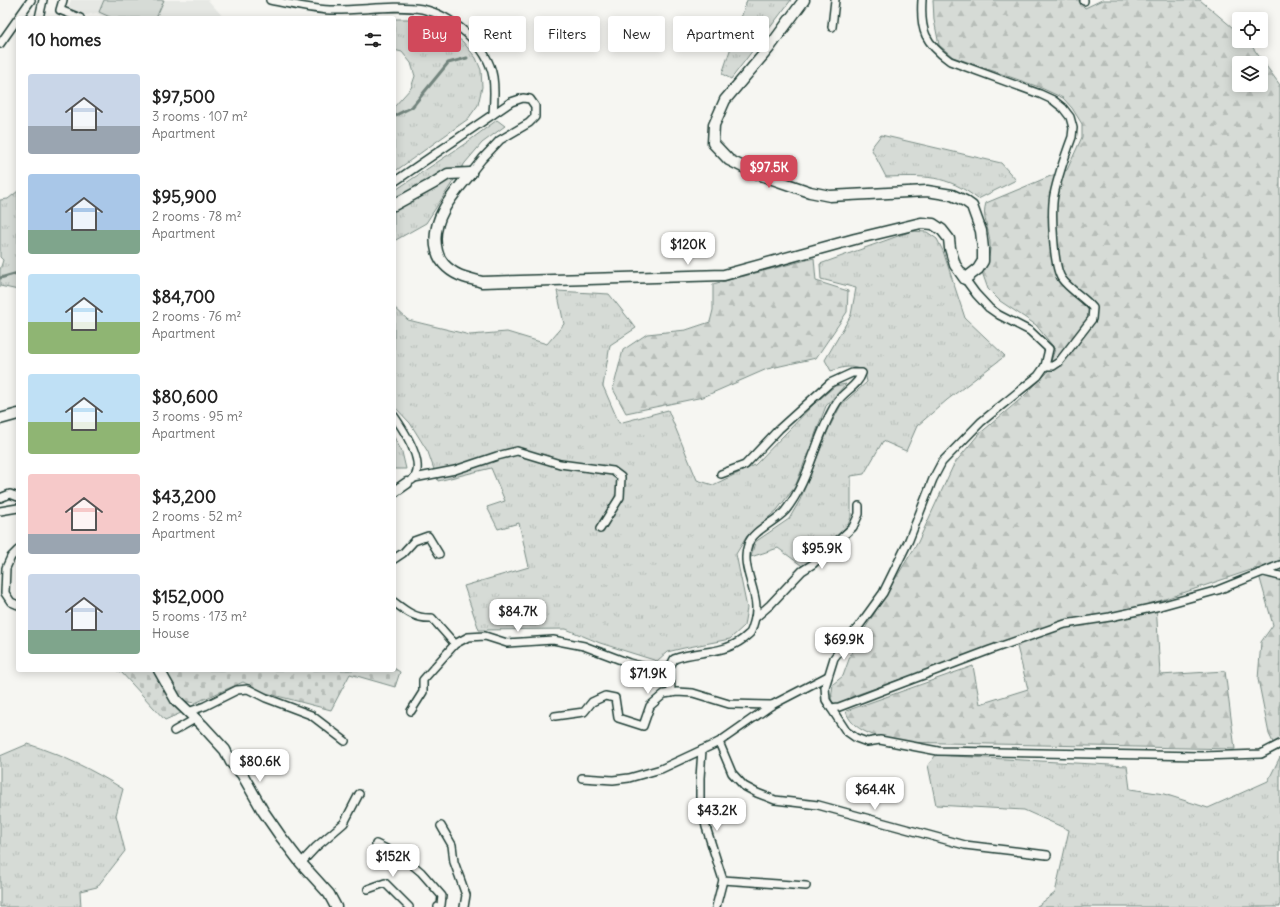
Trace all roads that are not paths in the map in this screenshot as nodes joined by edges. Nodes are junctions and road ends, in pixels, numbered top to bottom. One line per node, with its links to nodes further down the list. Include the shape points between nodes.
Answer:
1 (30, 0): 8 (street)
2 (43, 0): 9 (street)
3 (63, 0): 10 (street, via 60,10)
4 (270, 0): 14 (street, via 328,10 405,8 438,13 468,34 488,62 495,93)
5 (804, 0): 18 (street, via 725,100 714,125 712,143 729,160 755,173 810,192 830,196 927,191 965,200 972,206 981,231 983,249 983,261 978,269)
6 (835, 0): 12 (street)
7 (922, 0): 19 (street, via 922,27 932,47 942,56 1040,94 1063,108 1070,118 1072,137 1054,196 1055,262 1061,279 1093,308 1092,319 1059,362 1053,366)
8 (19, 16)
9 (39, 16)
10 (75, 16)
11 (16, 21): 13 (street)
12 (832, 27)
13 (0, 44)
14 (492, 114): 15 (street, via 523,98 530,99 535,106 534,117 529,123 500,140); 16 (street)
15 (471, 172): 17 (street, via 448,174); 18 (street, via 443,210 435,232 435,244 439,259 447,268 464,277 482,282 724,275 921,223 933,224 942,230 949,239 955,265)
16 (396, 181)
17 (396, 203)
18 (965, 279): 19 (street, via 989,308 1030,331 1049,349)
19 (1045, 366): 45 (street, via 1038,376 981,422 942,462 883,593 834,658)
20 (16, 415): 21 (street)
21 (0, 419)
22 (396, 419): 25 (street, via 408,437 417,461 417,470)
23 (720, 474): 41 (street, via 745,465 779,429 830,383 852,373 862,373 860,379 838,400 827,419 798,493 784,512 753,536 748,545 746,558 756,597)
24 (396, 481): 25 (street)
25 (410, 481): 26 (street); 32 (street, via 517,451 560,464 613,471 621,477 620,497)
26 (396, 491)
27 (16, 496): 28 (street, via 10,494)
28 (0, 498)
29 (860, 506): 41 (street, via 853,527 802,571)
30 (16, 508): 31 (street)
31 (0, 511)
32 (600, 529)
33 (16, 552): 40 (street, via 6,568 5,593 11,602)
34 (439, 554): 35 (street, via 428,536 414,541)
35 (396, 558)
36 (1280, 565): 37 (street)
37 (1264, 572): 38 (street); 48 (street, via 1218,590 1160,606 1065,624)
38 (1280, 576)
39 (396, 603): 42 (street, via 423,619 432,618)
40 (16, 604)
41 (755, 618): 44 (street, via 750,633 737,644 674,659)
42 (455, 644): 44 (street, via 468,637 485,636 507,643 553,640 584,646 629,663); 49 (street, via 423,680 423,692)
43 (160, 672): 50 (street, via 176,700)
44 (669, 673): 46 (street)
45 (828, 676): 47 (street); 48 (street, via 825,687 826,700)
46 (671, 693): 47 (street, via 693,693 728,704); 51 (street, via 664,694 650,706 644,726 618,718 614,698 605,696 592,702 584,712)
47 (772, 705): 54 (street)
48 (831, 708): 55 (street, via 846,731 856,738 867,742 880,740 938,751 1202,756 1261,754)
49 (411, 711)
50 (192, 715): 52 (street); 53 (street, via 237,690 248,689 311,715); 62 (street, via 225,750 263,811)
51 (555, 716)
52 (174, 731)
53 (345, 741)
54 (718, 742): 56 (street); 61 (street, via 732,773 740,782 757,793 775,800 818,805 965,845)
55 (1280, 744)
56 (702, 750): 57 (street, via 661,769 629,778); 63 (street, via 700,800)
57 (582, 778)
58 (359, 794): 62 (street, via 344,823)
59 (441, 826): 69 (street, via 452,845 454,862 466,895)
60 (376, 844): 68 (street, via 403,857 421,872 442,896 441,905)
61 (1047, 855)
62 (301, 863): 66 (street)
63 (723, 880): 64 (street); 70 (street)
64 (806, 886)
65 (368, 889): 67 (street, via 384,883)
66 (336, 907)
67 (409, 907)
68 (438, 907)
69 (464, 907)
70 (716, 907)

